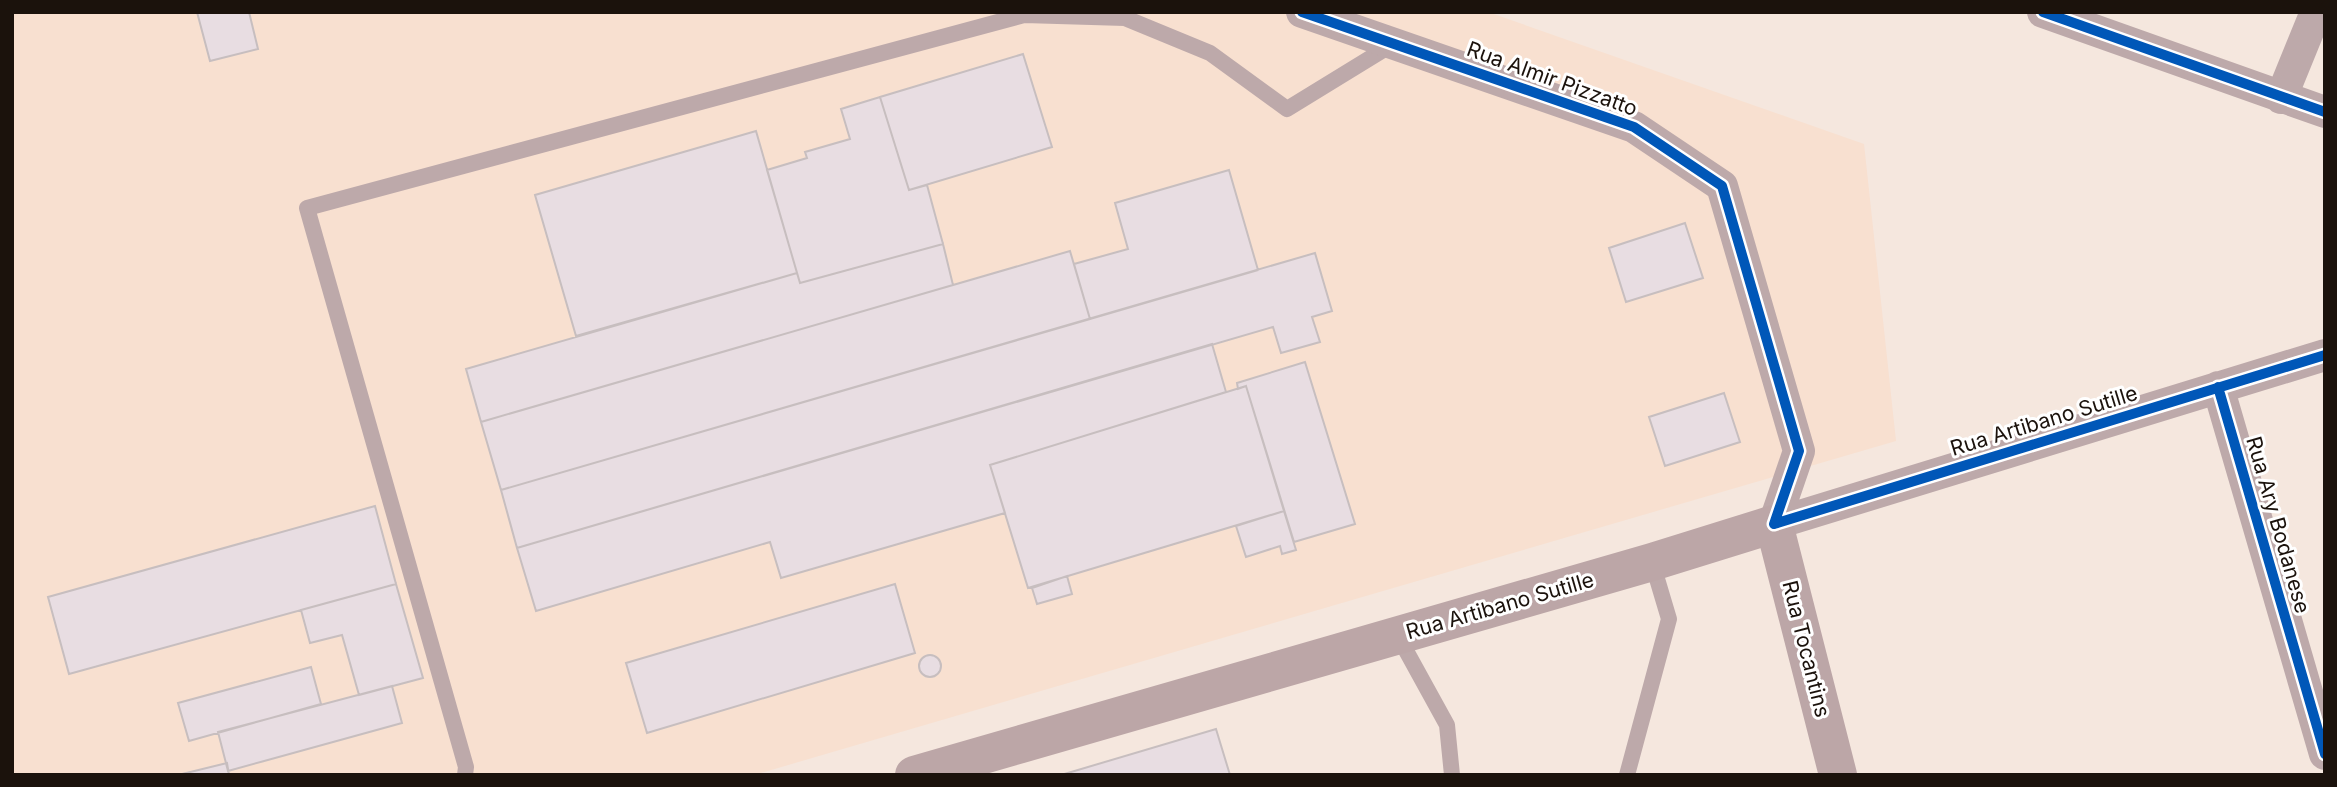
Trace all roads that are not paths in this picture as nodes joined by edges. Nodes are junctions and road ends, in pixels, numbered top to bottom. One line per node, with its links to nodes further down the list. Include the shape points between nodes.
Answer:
1 (1302, 12): 4 (street, Rua Almir Pizzatto)
2 (2043, 12): 5 (street)
3 (2316, 12): 5 (street)
4 (1394, 44): 9 (street, Rua Almir Pizzatto, via 1634,127 1722,186 1799,451); 13 (lane, via 1287,110 1210,53 1125,18 1024,15 307,208 467,767)
5 (2281, 98): 6 (street)
6 (2325, 112)
7 (2325, 355): 8 (street, Rua Artibano Sutille)
8 (2218, 387): 9 (street, Rua Artibano Sutille); 12 (street, Rua Ary Bodanese)
9 (1774, 524): 10 (main road, Rua Artibano Sutille); 17 (main road, Rua Tocantins)
10 (1652, 562): 11 (main road, Rua Artibano Sutille); 16 (lane, via 1669,619)
11 (1398, 636): 14 (main road, Rua Artibano Sutille); 15 (lane, via 1447,725)
12 (2325, 754)
13 (465, 775)
14 (914, 775)
15 (1452, 775)
16 (1627, 775)
17 (1838, 775)

